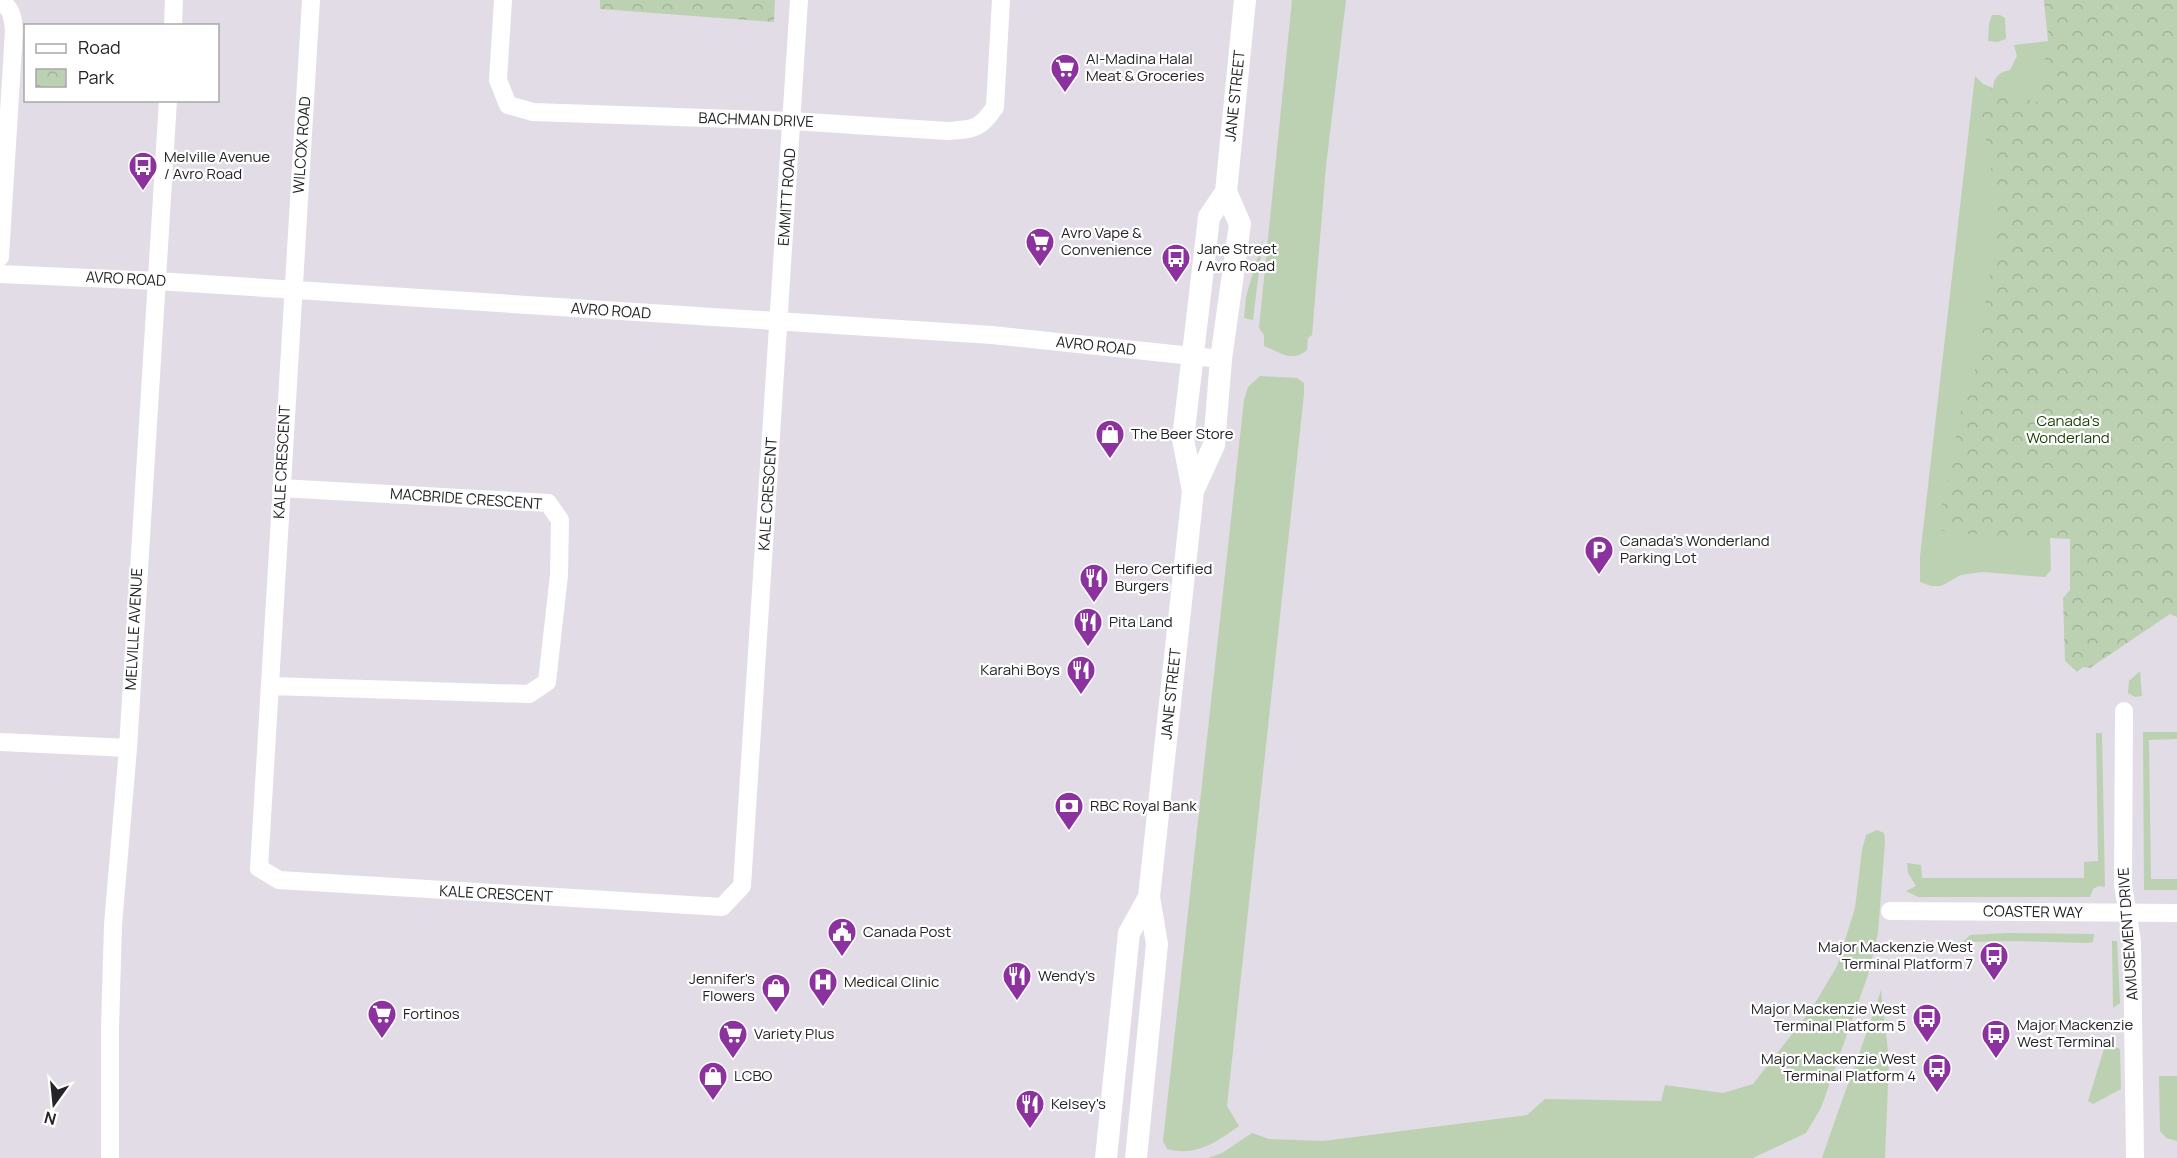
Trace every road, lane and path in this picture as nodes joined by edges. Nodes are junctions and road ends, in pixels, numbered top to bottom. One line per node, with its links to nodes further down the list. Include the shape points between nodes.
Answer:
1 (174, 0): 8 (street)
2 (311, 0): 15 (street, WILCOX ROAD)
3 (503, 0): 10 (street, BACHMAN DRIVE, via 498,80 508,105 533,112)
4 (799, 0): 10 (street, EMMITT ROAD)
5 (1001, 0): 10 (street, BACHMAN DRIVE, via 995,107 974,129 948,131)
6 (1245, 0): 11 (main road, JANE STREET)
7 (0, 1): 12 (street, via 8,6 14,31)
8 (173, 24)
9 (168, 102): 14 (street, MELVILLE AVENUE)
10 (792, 121): 16 (street, EMMITT ROAD)
11 (1226, 192): 17 (main road, JANE STREET, via 1209,216); 18 (main road, JANE STREET, via 1240,224)
12 (0, 257)
13 (0, 274): 14 (street, AVRO ROAD)
14 (158, 280): 15 (street, AVRO ROAD); 24 (street, MELVILLE AVENUE)
15 (292, 290): 16 (street, AVRO ROAD); 19 (street, KALE CRESCENT)
16 (779, 322): 17 (street, AVRO ROAD, via 992,335); 21 (street, KALE CRESCENT, via 742,886 722,907 279,880 259,868)
17 (1193, 356): 18 (street, AVRO ROAD); 20 (main road, JANE STREET, via 1183,439)
18 (1221, 359): 20 (main road, JANE STREET, via 1214,445)
19 (281, 488): 21 (street, KALE CRESCENT); 21 (street, MACBRIDE CRESCENT, via 548,502 560,520 559,575 547,682 529,694)
20 (1193, 491): 25 (main road, JANE STREET)
21 (270, 686)
22 (2124, 711): 27 (street, AMUSEMENT DRIVE, via 2123,885)
23 (0, 742): 24 (street)
24 (128, 748): 29 (street, MELVILLE AVENUE, via 113,925)
25 (1149, 897): 30 (main road, JANE STREET, via 1129,933); 31 (main road, JANE STREET, via 1157,944)
26 (1890, 911): 27 (street, COASTER WAY)
27 (2129, 913): 28 (street, COASTER WAY); 32 (street, AMUSEMENT DRIVE)
28 (2177, 913)
29 (110, 1158)
30 (1106, 1158)
31 (1136, 1158)
32 (2135, 1158)

